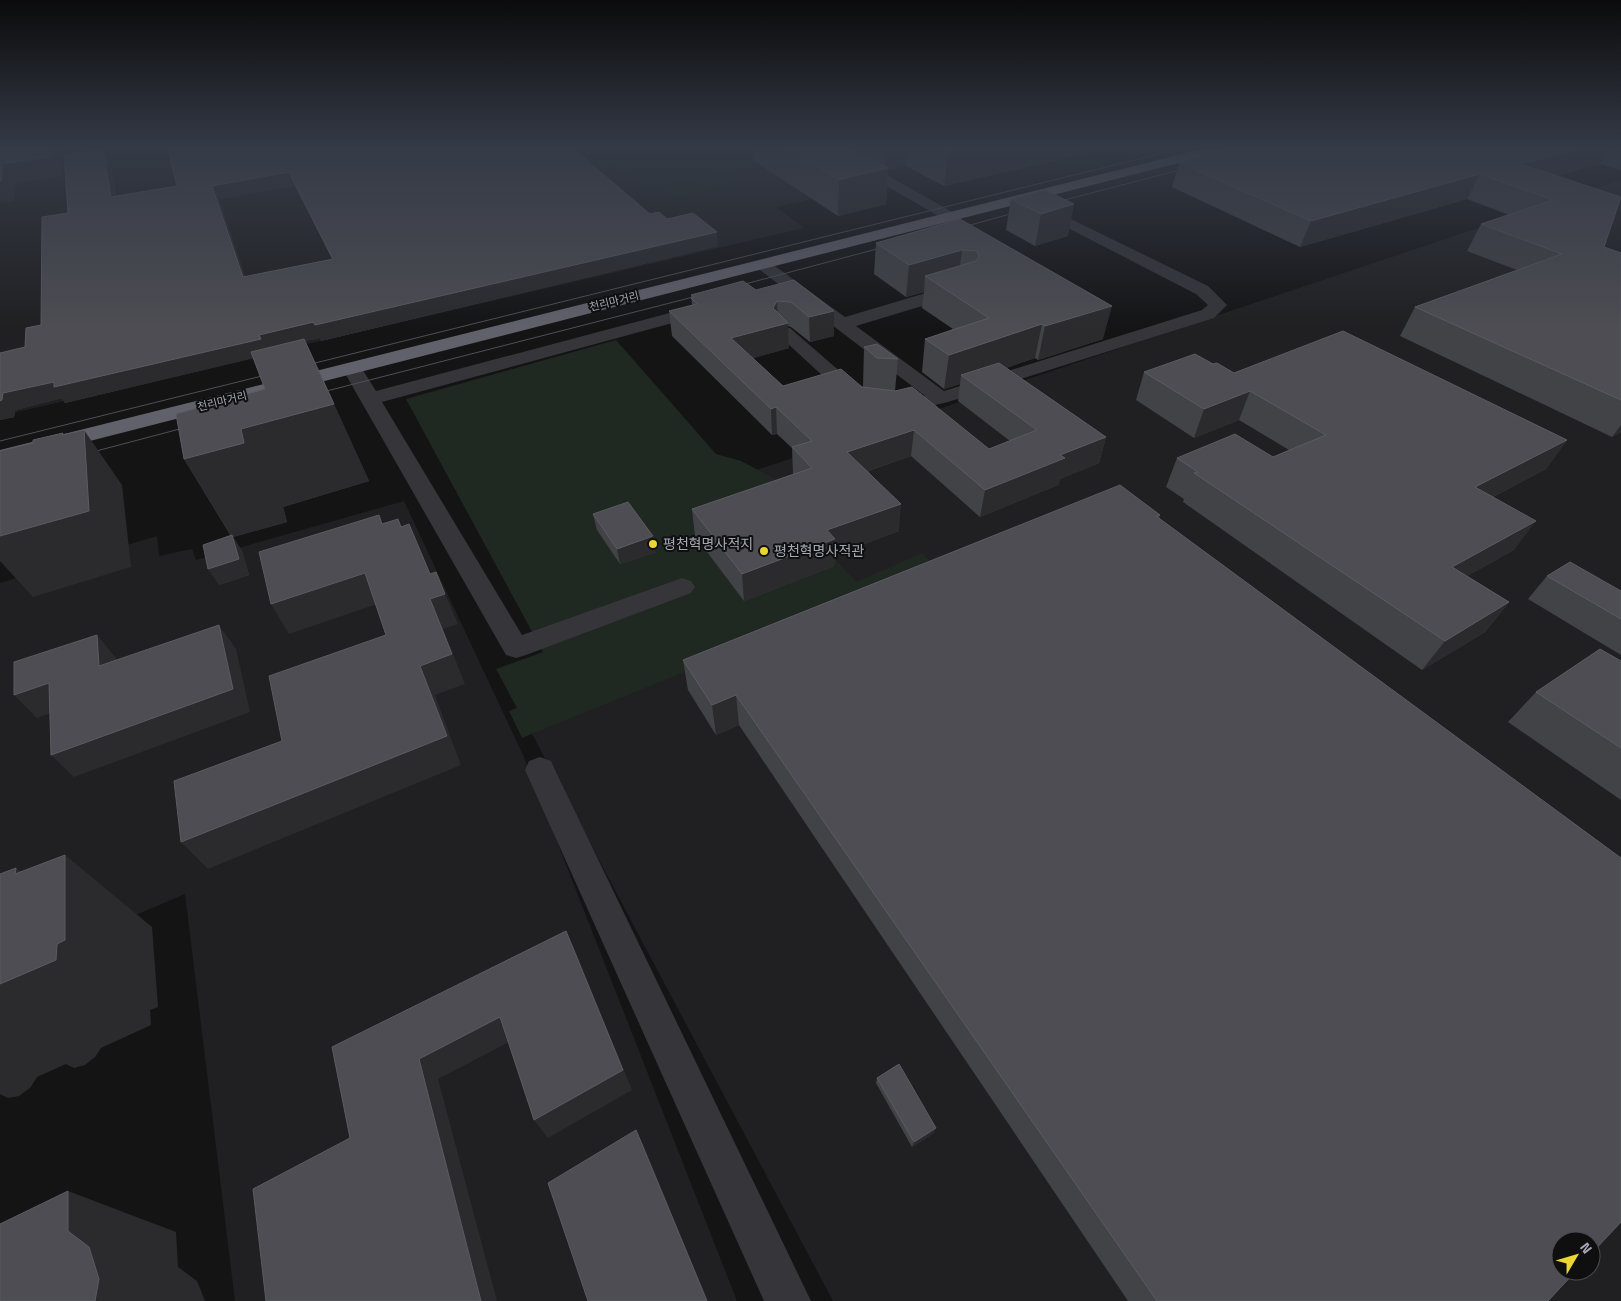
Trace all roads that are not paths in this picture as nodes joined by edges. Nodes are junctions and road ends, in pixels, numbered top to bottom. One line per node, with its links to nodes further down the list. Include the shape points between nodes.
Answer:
1 (934, 207): 4 (street)
2 (986, 207): 4 (highway, 천리마거리)
3 (1037, 207): 13 (street, via 1202,290 1218,305 1208,314)
4 (950, 216): 5 (highway, 천리마거리)
5 (762, 264): 6 (street); 12 (highway, 천리마거리)
6 (790, 286): 8 (street); 10 (street)
7 (965, 287): 10 (street)
8 (771, 291)
9 (723, 304): 14 (street)
10 (842, 324): 13 (street)
11 (784, 332): 13 (street, via 868,406 893,410)
12 (352, 368): 14 (street); 15 (highway, 천리마거리)
13 (941, 398)
14 (370, 399): 16 (street, via 516,648)
15 (0, 457)
16 (682, 587)
17 (540, 770): 18 (street)
18 (788, 1301)

